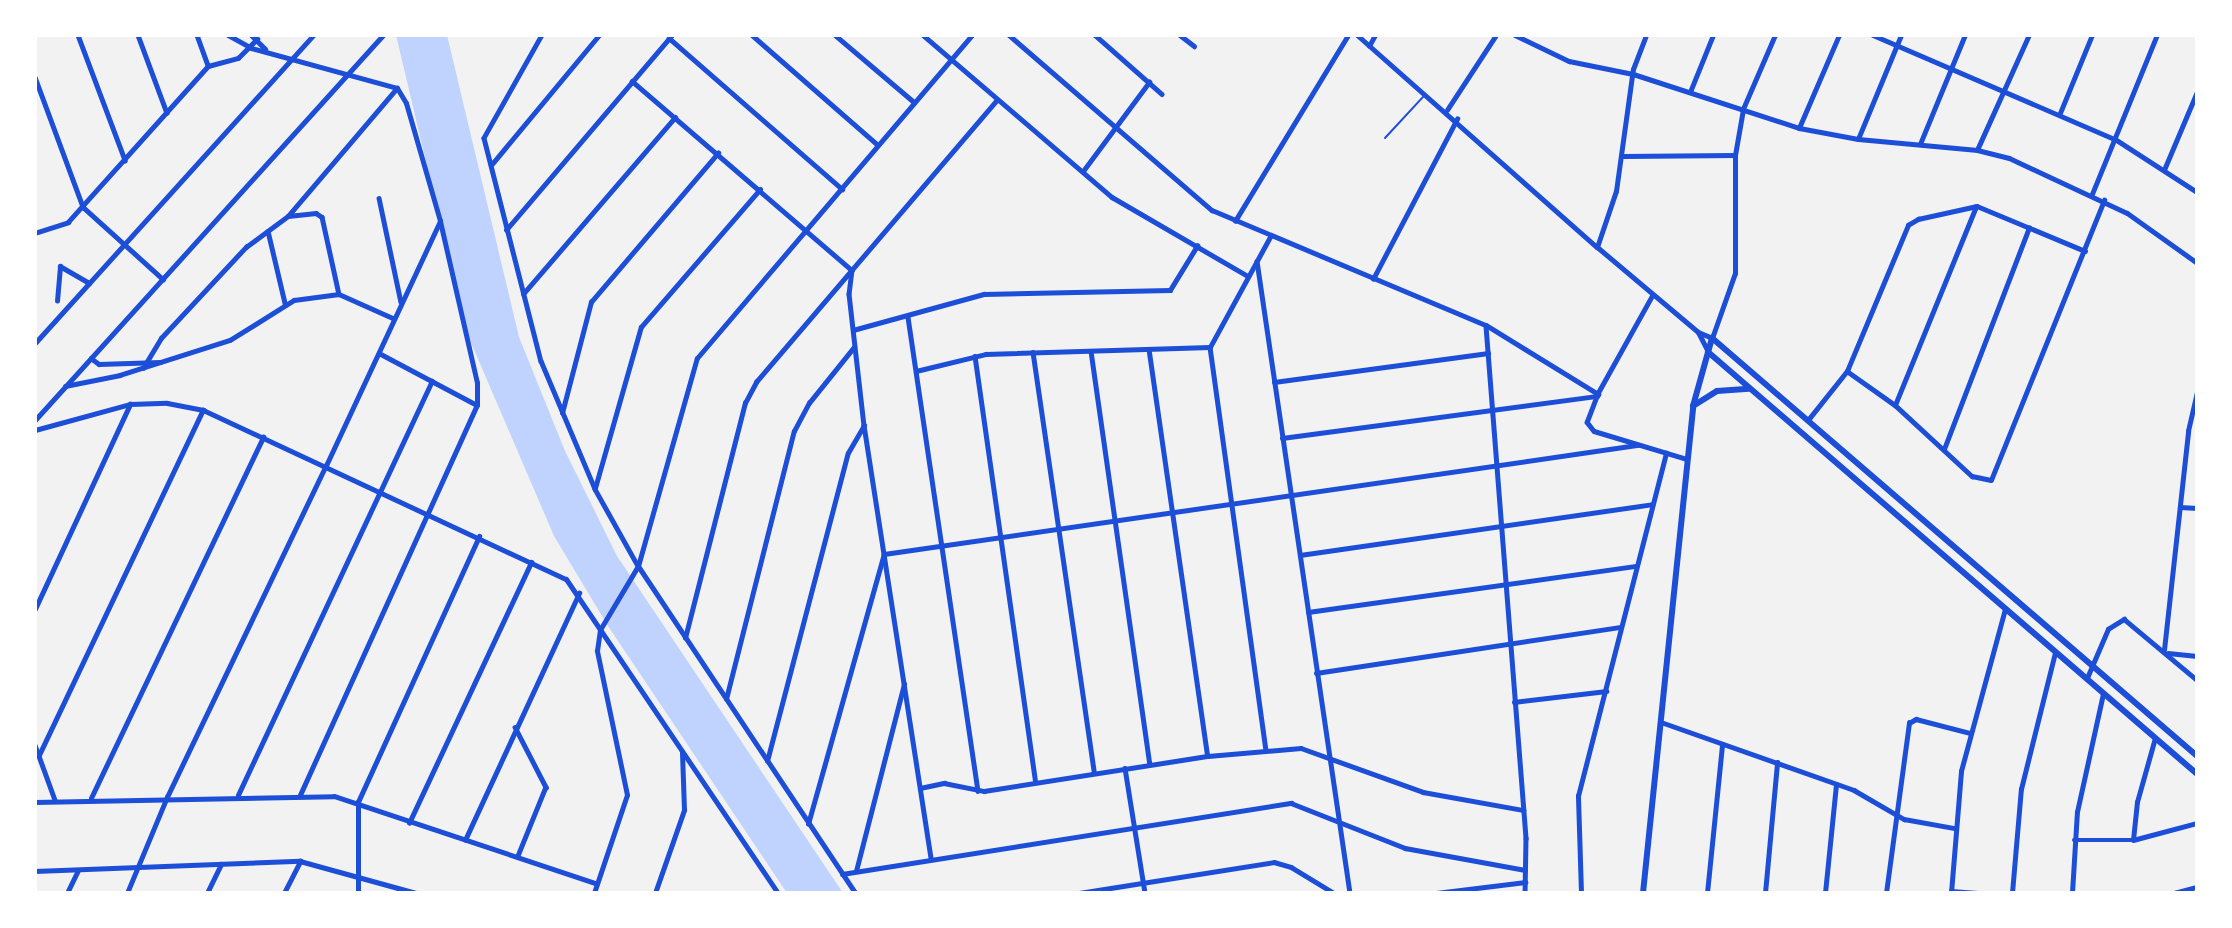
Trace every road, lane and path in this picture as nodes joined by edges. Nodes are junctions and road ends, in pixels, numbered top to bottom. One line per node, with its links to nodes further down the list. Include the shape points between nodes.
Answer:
1 (78, 35): 72 (street)
2 (138, 35): 57 (street)
3 (197, 35): 40 (street)
4 (228, 35): 36 (street)
5 (313, 35): 39 (street)
6 (383, 35): 42 (street)
7 (542, 35): 73 (street, via 485,140)
8 (598, 35): 73 (street)
9 (752, 35): 67 (street)
10 (835, 35): 54 (street)
11 (923, 35): 38 (street)
12 (972, 35): 38 (street)
13 (1009, 35): 61 (street)
14 (1095, 35): 46 (street)
15 (1180, 35): 34 (street)
16 (1348, 35): 86 (street)
17 (1357, 35): 35 (street)
18 (1375, 35): 35 (street)
19 (1496, 35): 56 (street)
20 (1516, 35): 43 (street, via 1569,61)
21 (1646, 35): 43 (street)
22 (1713, 35): 49 (street)
23 (1775, 35): 55 (street)
24 (1839, 35): 62 (street)
25 (1873, 35): 33 (street)
26 (1902, 35): 33 (street)
27 (1965, 35): 41 (street)
28 (2029, 35): 48 (street)
29 (2092, 35): 58 (street)
30 (2157, 35): 65 (street)
31 (254, 37): 36 (street); 37 (street)
32 (670, 37): 45 (street); 77 (street)
33 (1897, 45): 41 (street); 64 (street)
34 (1194, 46)
35 (1369, 46): 52 (street)
36 (251, 48): 37 (street); 40 (street, via 238,58)
37 (265, 49): 39 (street)
38 (951, 59): 53 (street); 54 (street)
39 (292, 60): 42 (street); 93 (street)
40 (208, 66): 57 (street)
41 (1952, 67): 48 (street); 66 (street)
42 (347, 74): 47 (street); 101 (street)
43 (1633, 74): 49 (street); 71 (street)
44 (35, 77): 83 (street)
45 (632, 81): 59 (street); 90 (street)
46 (1149, 82): 51 (street); 61 (street)
47 (397, 88): 84 (street); 85 (street, via 406,103)
48 (2005, 89): 58 (street); 68 (street)
49 (1690, 92): 55 (street)
50 (2197, 92): 74 (street)
51 (1163, 94)
52 (1427, 94): 56 (street); 63 (lane)
53 (997, 100): 75 (street); 99 (street)
54 (914, 102): 67 (street)
55 (1743, 109): 62 (street); 70 (street)
56 (1447, 110): 60 (street)
57 (167, 113): 72 (street)
58 (2060, 113): 65 (street)
59 (675, 117): 69 (street); 105 (street)
60 (1457, 119): 95 (street); 102 (street)
61 (1117, 126): 75 (street); 86 (street, via 1212,210)
62 (1799, 128): 64 (street)
63 (1385, 138)
64 (1858, 139): 66 (street)
65 (2115, 139): 74 (street); 79 (street)
66 (1920, 144): 68 (street)
67 (878, 145): 77 (street)
68 (1977, 150): 79 (street, via 2009,158)
69 (718, 153): 76 (street); 144 (street, via 590,302)
70 (1735, 155): 71 (street); 115 (street, via 1735,273)
71 (1623, 156): 95 (street, via 1610,215)
72 (125, 160): 83 (street)
73 (491, 164): 90 (street)
74 (2164, 170): 78 (street)
75 (1083, 171): 94 (street, via 1120,202)
76 (760, 189): 88 (street); 157 (street, via 641,327)
77 (842, 189): 88 (street)
78 (2197, 192)
79 (2092, 194): 81 (street)
80 (379, 198): 108 (street)
81 (2104, 200): 96 (street); 98 (street)
82 (1977, 206): 87 (street); 131 (street, via 1908,225); 140 (street)
83 (83, 207): 91 (street, via 62,226); 93 (street)
84 (288, 216): 89 (street); 104 (street, via 316,213 322,217)
85 (440, 221): 108 (street); 139 (street, via 477,383)
86 (1235, 221): 92 (street)
87 (2029, 228): 96 (street); 152 (street)
88 (808, 230): 99 (street); 175 (street, via 697,358)
89 (268, 231): 109 (street); 127 (street, via 226,267)
90 (506, 231): 105 (street)
91 (35, 233)
92 (1270, 237): 97 (street); 102 (street)
93 (125, 246): 101 (street); 103 (street)
94 (1197, 246): 100 (street); 110 (street, via 1170,290 1006,291 957,298)
95 (1597, 247): 106 (street)
96 (2085, 251): 152 (street, via 1994,475 1982,481)
97 (1257, 261): 100 (street); 133 (street)
98 (2197, 263)
99 (852, 270): 113 (street); 184 (street, via 768,366 745,403)
100 (1248, 276): 118 (street)
101 (163, 279): 126 (street)
102 (1373, 279): 112 (street)
103 (90, 283): 107 (street, via 60,266); 116 (street)
104 (339, 294): 109 (street); 111 (street)
105 (523, 295): 144 (street)
106 (1653, 295): 114 (street); 137 (street)
107 (57, 301)
108 (401, 302): 111 (street)
109 (285, 303): 128 (street, via 237,336)
110 (908, 317): 113 (street); 130 (street)
111 (393, 318): 123 (street)
112 (1486, 325): 124 (street); 137 (street)
113 (853, 330): 117 (street)
114 (1698, 332): 115 (street); 122 (street)
115 (1712, 338): 122 (main road); 146 (main road)
116 (35, 343)
117 (854, 346): 147 (street); 196 (street, via 809,403 794,431)
118 (1210, 347): 119 (street); 161 (street)
119 (1149, 349): 120 (street); 164 (street)
120 (1091, 351): 121 (street); 166 (street)
121 (1033, 352): 125 (street); 168 (street)
122 (1708, 352): 135 (main road); 141 (main road)
123 (379, 353): 132 (street); 155 (street)
124 (1488, 353): 133 (street); 143 (street)
125 (975, 356): 130 (street); 170 (street)
126 (90, 358): 127 (street, via 99,365); 134 (street)
127 (146, 360): 128 (street); 129 (street)
128 (161, 362): 129 (street)
129 (143, 368): 134 (street)
130 (916, 371): 171 (street)
131 (1847, 371): 140 (street); 146 (street)
132 (432, 380): 139 (street); 158 (street)
133 (1274, 383): 150 (street)
134 (65, 386): 145 (street)
135 (1749, 389): 141 (main road, via 1717,391); 180 (main road)
136 (2197, 392): 162 (street)
137 (1597, 395): 143 (street); 151 (street, via 1587,418 1590,429)
138 (130, 404): 142 (street, via 167,403); 148 (street); 179 (street)
139 (477, 405): 165 (street)
140 (1895, 405): 152 (street)
141 (1693, 406): 154 (main road)
142 (203, 410): 149 (street); 207 (street)
143 (1492, 410): 150 (street); 156 (street)
144 (562, 414): 157 (street)
145 (35, 420)
146 (1807, 421): 189 (main road)
147 (864, 425): 172 (street); 210 (street, via 848,453)
148 (35, 430)
149 (263, 438): 155 (street); 223 (street)
150 (1282, 438): 159 (street)
151 (1638, 445): 153 (street); 156 (street)
152 (1944, 449)
153 (1665, 453): 154 (street); 160 (street)
154 (1687, 459): 198 (main road)
155 (326, 465): 158 (street); 222 (street)
156 (1496, 467): 159 (street); 167 (street)
157 (595, 489): 175 (street)
158 (379, 492): 165 (street); 220 (street)
159 (1290, 497): 161 (street); 173 (street)
160 (1652, 504): 167 (street); 176 (street)
161 (1232, 506): 164 (street); 204 (street)
162 (2180, 507): 163 (street); 186 (street)
163 (2197, 508)
164 (1175, 514): 166 (street); 208 (street)
165 (429, 515): 169 (street); 221 (street)
166 (1116, 523): 168 (street); 212 (street)
167 (1500, 526): 173 (street); 177 (street)
168 (1059, 531): 170 (street); 214 (street)
169 (479, 536): 174 (street); 226 (street)
170 (1001, 539): 171 (street); 216 (street)
171 (943, 547): 172 (street); 219 (street)
172 (884, 554): 193 (street); 232 (street)
173 (1299, 555): 181 (street)
174 (531, 562): 178 (street, via 566,579); 229 (street)
175 (638, 566): 183 (street); 184 (street)
176 (1636, 566): 177 (street); 182 (street)
177 (1505, 584): 181 (street); 185 (street)
178 (579, 593): 183 (street); 199 (street)
179 (35, 609)
180 (2006, 609): 187 (main road); 200 (street)
181 (1308, 612): 190 (street)
182 (1621, 627): 185 (street); 194 (street)
183 (601, 628): 205 (street); 250 (street, via 597,651 627,795)
184 (685, 639): 196 (street)
185 (1510, 644): 190 (street); 197 (street)
186 (2165, 651): 188 (street); 189 (street, via 2132,623 2118,620 2108,628); 192 (street)
187 (2055, 653): 191 (main road); 277 (street, via 2021,789)
188 (2197, 656)
189 (2094, 663): 191 (street); 209 (main road)
190 (1316, 673): 206 (street)
191 (2087, 678): 195 (main road)
192 (2197, 680)
193 (904, 683): 218 (street); 245 (street)
194 (1605, 691): 197 (street); 270 (street, via 1576,814)
195 (2104, 693): 201 (main road); 236 (street)
196 (726, 700): 210 (street)
197 (1514, 702): 227 (street)
198 (1661, 722): 203 (street); 271 (main road)
199 (515, 727): 235 (street); 238 (street, via 546,787)
200 (1970, 733): 228 (street, via 1916,719 1909,723); 234 (street)
201 (2155, 738): 215 (main road); 237 (street, via 2137,802)
202 (35, 745): 207 (street)
203 (1722, 745): 211 (street); 272 (street)
204 (1266, 749): 206 (street, via 1301,748); 208 (street)
205 (681, 750): 261 (street, via 684,810); 262 (street)
206 (1327, 754): 227 (street, via 1423,792); 231 (street)
207 (39, 755): 224 (street)
208 (1208, 756): 212 (street)
209 (2197, 756)
210 (767, 762): 232 (street)
211 (1777, 763): 217 (street); 273 (street)
212 (1150, 764): 213 (street)
213 (1125, 768): 214 (street); 233 (street)
214 (1094, 772): 216 (street)
215 (2197, 774)
216 (1036, 782): 219 (street)
217 (1836, 785): 228 (street); 274 (street)
218 (920, 788): 219 (street, via 944,783); 239 (street)
219 (978, 791)
220 (238, 795): 221 (street); 222 (street)
221 (300, 795): 226 (street)
222 (167, 797): 223 (street); 242 (street)
223 (91, 798): 224 (street)
224 (55, 800): 225 (street)
225 (35, 802)
226 (358, 802): 229 (street); 248 (street)
227 (1523, 810): 244 (street)
228 (1894, 813): 234 (street); 275 (street)
229 (409, 823): 235 (street)
230 (2197, 823): 237 (street)
231 (1338, 824): 233 (street, via 1291,803); 244 (street, via 1405,848); 267 (street)
232 (808, 825): 247 (street)
233 (1134, 826): 239 (street); 251 (street)
234 (1954, 828): 253 (street)
235 (465, 840): 238 (street)
236 (2074, 840): 237 (street); 278 (street)
237 (2133, 840)
238 (518, 856): 250 (street)
239 (931, 859): 245 (street)
240 (300, 861): 241 (street); 248 (street); 257 (street)
241 (220, 864): 242 (street); 256 (street)
242 (139, 867): 243 (street); 255 (street)
243 (78, 870): 246 (street); 254 (street)
244 (1525, 870): 249 (street)
245 (856, 871): 247 (street)
246 (35, 872)
247 (842, 874): 263 (street)
248 (358, 875): 258 (street); 259 (street)
249 (1525, 882): 268 (street); 269 (street)
250 (596, 883): 260 (street)
251 (1143, 883): 264 (street); 265 (street); 266 (street, via 1274,862)
252 (2196, 889): 279 (street)
253 (1951, 892): 276 (street)
254 (67, 893)
255 (127, 893)
256 (207, 893)
257 (285, 893)
258 (358, 893)
259 (416, 893)
260 (594, 893)
261 (655, 893)
262 (778, 893)
263 (855, 893)
264 (1079, 893)
265 (1145, 893)
266 (1334, 893)
267 (1350, 893)
268 (1436, 893)
269 (1525, 893)
270 (1581, 893)
271 (1643, 893)
272 (1707, 893)
273 (1765, 893)
274 (1825, 893)
275 (1886, 893)
276 (1981, 893)
277 (2012, 893)
278 (2072, 893)
279 (2174, 893)

